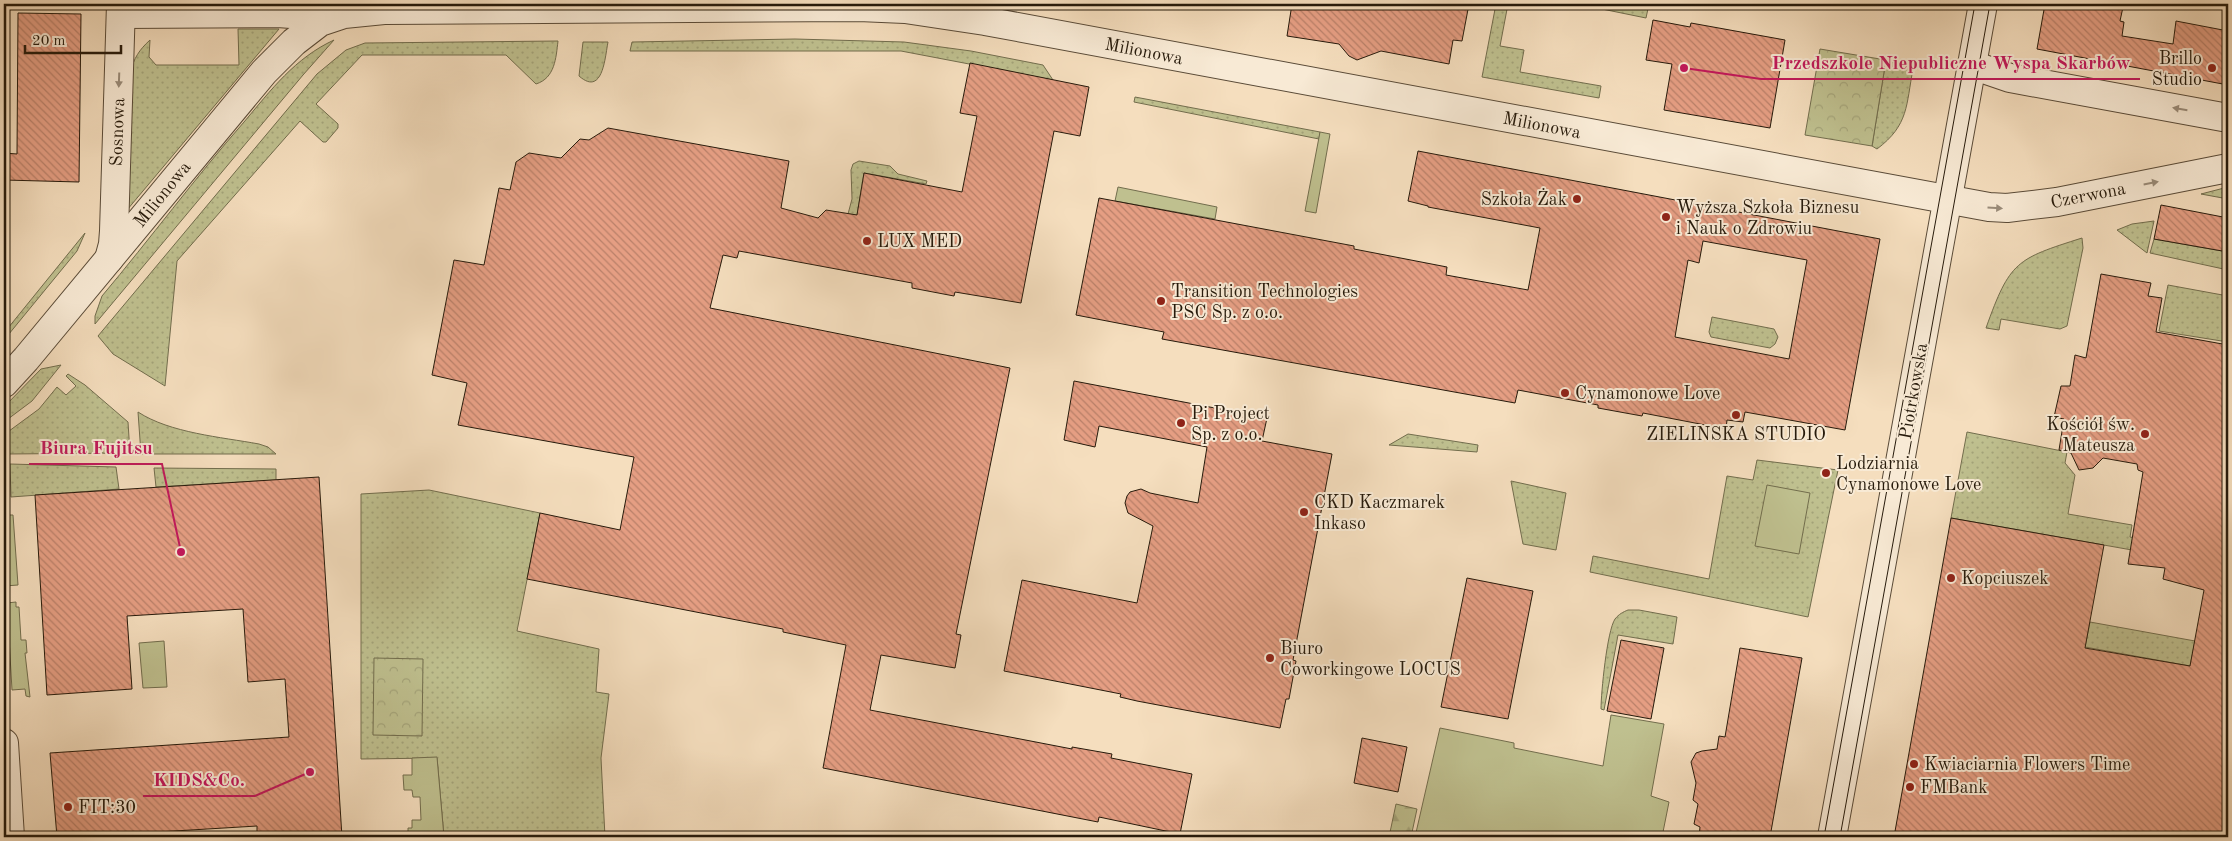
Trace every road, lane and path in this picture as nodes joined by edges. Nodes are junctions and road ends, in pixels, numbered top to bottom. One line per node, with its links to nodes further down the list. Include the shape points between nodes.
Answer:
1 (1983, 4): 4 (street, Piotrkowska)
2 (121, 9): 3 (street, Milionowa); 8 (street, Sosnowa, one-way to 8, via 114,231)
3 (332, 17): 7 (street, Milionowa, via 406,10 905,9 985,21); 8 (street, Milionowa, via 294,42 264,72)
4 (1972, 65): 5 (street, one-way to 4, via 2010,78); 7 (street, Piotrkowska)
5 (2228, 118)
6 (2228, 168): 7 (street, Czerwona, one-way to 6, via 1989,207 2026,206)
7 (1947, 201): 12 (street, Piotrkowska)
8 (108, 260): 9 (street, Milionowa)
9 (4, 383)
10 (4, 743): 11 (street)
11 (10, 837)
12 (1832, 837)

